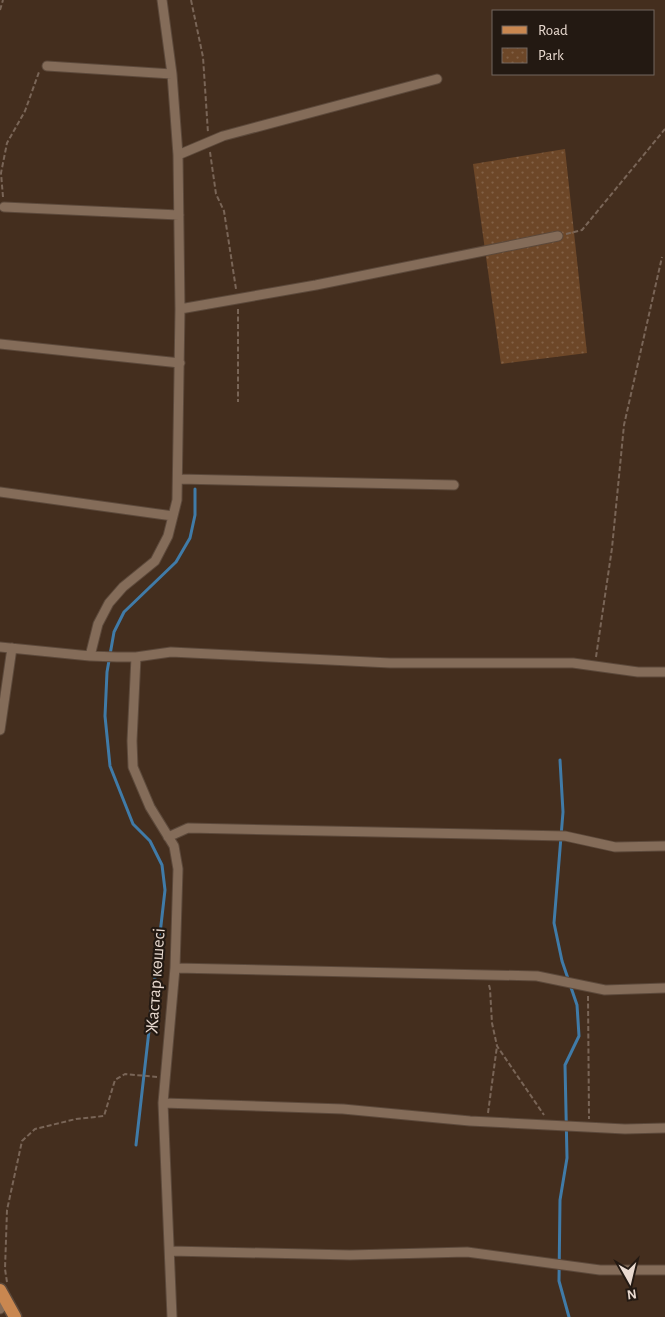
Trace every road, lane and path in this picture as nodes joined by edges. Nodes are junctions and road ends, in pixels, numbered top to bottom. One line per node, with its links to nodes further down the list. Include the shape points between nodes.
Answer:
1 (3, 0): 4 (path)
2 (162, 0): 6 (street)
3 (191, 0): 9 (path, via 203,57)
4 (0, 10)
5 (46, 66): 6 (street); 11 (path, via 38,73 25,111 7,143 2,173)
6 (172, 74): 10 (street)
7 (437, 79): 9 (street)
8 (665, 129): 13 (path, via 582,230)
9 (209, 142): 10 (street); 15 (path, via 216,194 224,211)
10 (178, 155): 12 (street)
11 (4, 207): 12 (street)
12 (179, 215): 16 (street)
13 (558, 236): 15 (street)
14 (662, 257): 28 (path, via 624,425 612,548)
15 (238, 299): 16 (street); 19 (path)
16 (180, 309): 18 (street)
17 (0, 344): 18 (street)
18 (180, 363): 20 (street)
19 (238, 402)
20 (178, 479): 21 (street); 23 (street)
21 (454, 485)
22 (0, 492): 23 (street)
23 (173, 516): 26 (street, via 168,536 155,561 123,586 109,603 98,624)
24 (0, 647): 25 (street)
25 (12, 648): 26 (street); 30 (street)
26 (90, 656): 27 (street)
27 (136, 657): 28 (street, via 171,652 390,663 573,663); 31 (street, Жастар көшесі, via 133,767 150,807)
28 (594, 666): 29 (street)
29 (665, 672)
30 (0, 730)
31 (168, 837): 32 (street, via 188,828 565,836 614,847); 33 (street, Жастар көшесі, via 174,846 178,869)
32 (665, 846)
33 (175, 968): 34 (street); 38 (street, Жастар көшесі)
34 (486, 975): 35 (street, via 537,976); 37 (path)
35 (588, 986): 36 (street, via 605,990); 42 (path)
36 (665, 988)
37 (497, 1046): 40 (path); 41 (path)
38 (165, 1078): 39 (street, Жастар көшесі); 46 (path, via 124,1074 115,1080 104,1116 35,1129 22,1141 7,1210)
39 (163, 1103): 40 (street, via 342,1109); 44 (street, Жастар көшесі)
40 (487, 1122): 41 (street)
41 (551, 1125): 42 (street)
42 (589, 1127): 43 (street)
43 (665, 1128)
44 (170, 1251): 45 (street, via 350,1255 467,1252 600,1270); 49 (street, Жастар көшесі)
45 (665, 1270)
46 (4, 1288): 47 (main road)
47 (4, 1306): 48 (main road)
48 (15, 1317)
49 (172, 1317)

